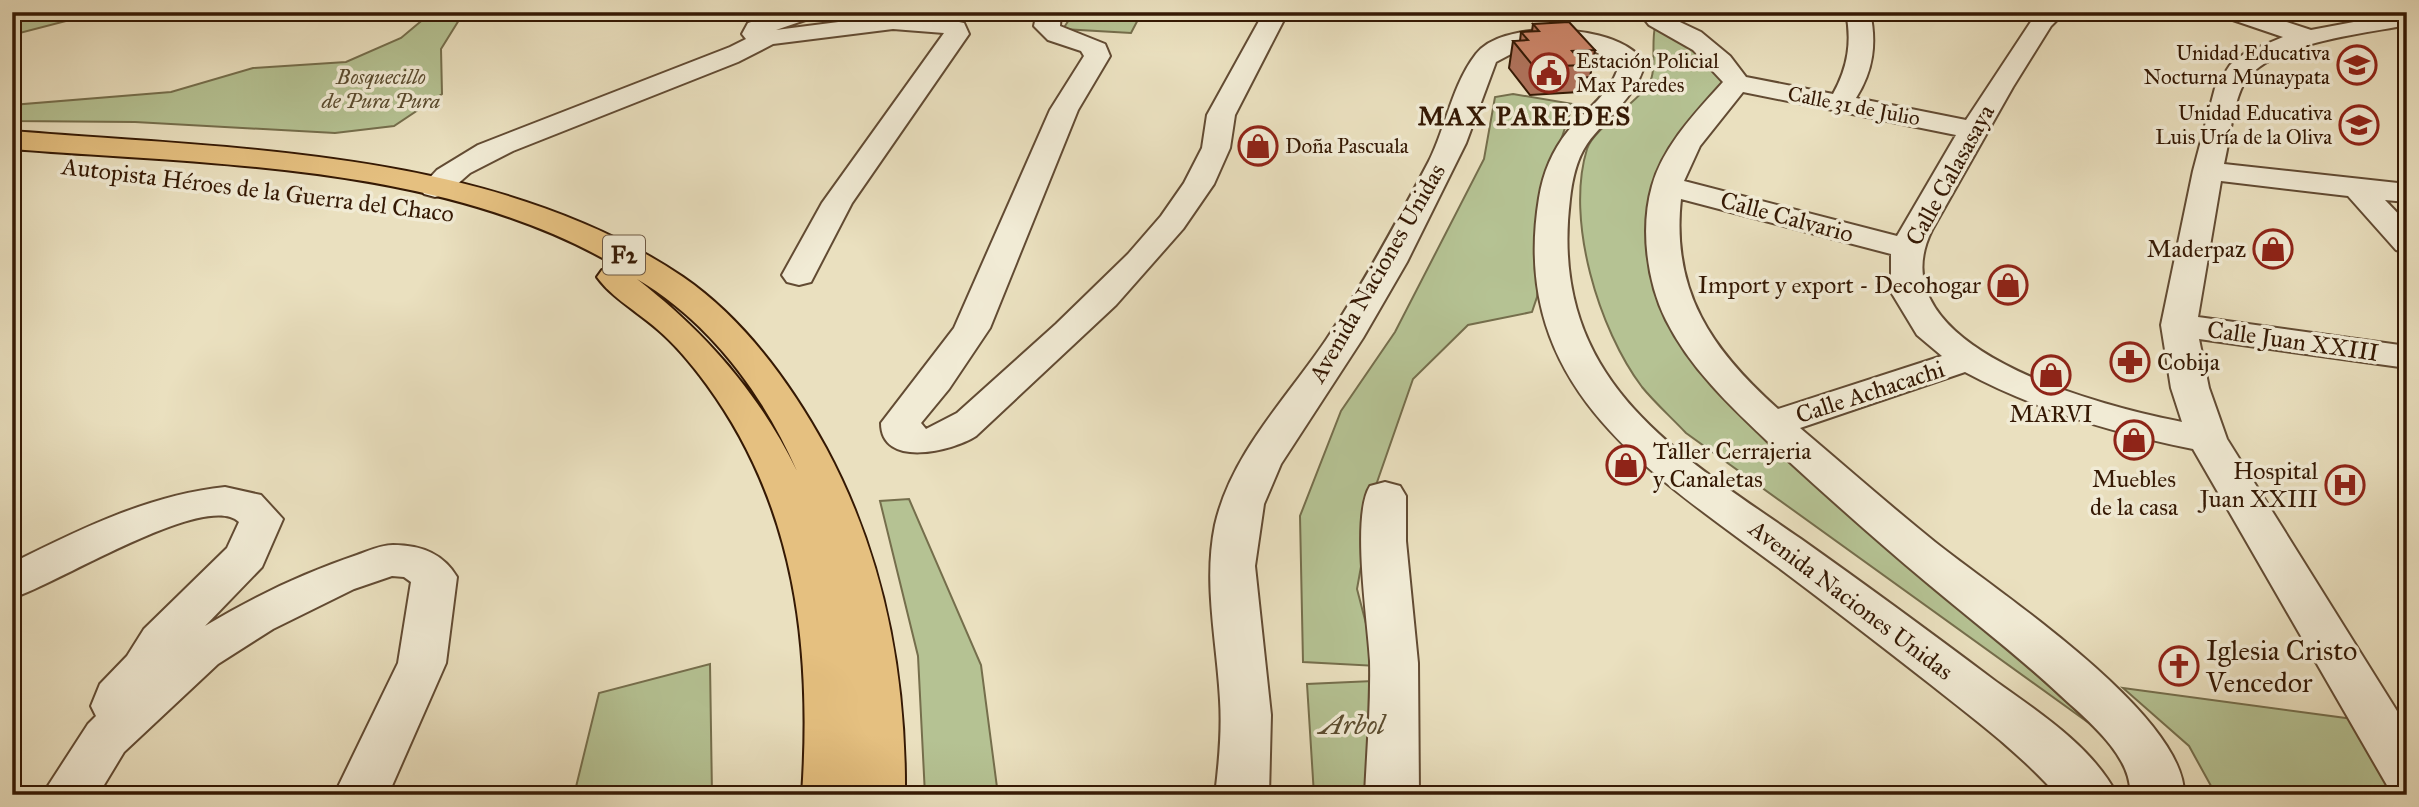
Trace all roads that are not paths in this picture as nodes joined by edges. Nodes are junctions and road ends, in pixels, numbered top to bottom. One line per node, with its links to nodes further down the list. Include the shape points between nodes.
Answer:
1 (806, 12): 11 (street, via 757,28 754,34)
2 (1049, 12): 3 (street, via 1049,31 1090,45 1097,56 1065,110 972,328 901,422 908,438 932,442 947,437 1107,294 1164,232 1207,172 1222,131 1221,115)
3 (1276, 12)
4 (1683, 12): 10 (street)
5 (1858, 12): 14 (street, via 1862,55 1856,80)
6 (2232, 12): 12 (street)
7 (1565, 14): 10 (street, via 1580,23)
8 (2038, 15): 15 (street, Calle Calasasaya)
9 (2407, 18): 12 (street)
10 (1634, 35): 13 (street, via 1705,45); 39 (street, Avenida Naciones Unidas, via 1546,37 1517,41 1491,52 1409,227 1322,372 1271,442 1249,486 1237,525 1231,571 1245,692); 41 (street, Avenida Naciones Unidas, via 1630,74 1570,149 1559,177 1552,227 1553,285 1589,379 1628,429 1666,465 2007,716)
11 (768, 37): 20 (street, via 635,96 506,143 471,159); 25 (street, via 903,23 943,24 955,28 957,34 837,203)
12 (2310, 38): 18 (street, via 2254,58 2239,70 2228,88)
13 (1737, 83): 14 (street, Calle 31 de Julio); 19 (street, via 1704,120)
14 (1840, 103): 15 (street, Calle 31 de Julio)
15 (1971, 129): 24 (street, Calle Calasasaya)
16 (12, 140): 20 (highway, Autopista Héroes de la Guerra del Chaco / F2, via 339,171)
17 (12, 163): 37 (highway, Autopista Héroes de la Guerra del Chaco / F2, via 261,185 473,216 564,250 645,297 727,383 764,441 799,516 817,583 830,681)
18 (2208, 171): 21 (street); 26 (street)
19 (1667, 186): 24 (street, Calle Calvario); 29 (street, via 1666,255 1673,297 1692,335 1721,373)
20 (435, 188): 38 (highway, Autopista Héroes de la Guerra del Chaco / F2, via 546,218 630,258 672,285 759,370 796,426 824,484 856,571 874,671)
21 (2358, 188): 22 (street); 23 (street)
22 (2407, 193)
23 (2407, 243)
24 (1908, 249): 28 (street, Calle Calasasaya, via 1907,294 1930,328)
25 (799, 275)
26 (2179, 324): 27 (street, Calle Juan XXIII); 30 (street, via 2190,388)
27 (2407, 358)
28 (1968, 359): 29 (street, Calle Achacachi); 30 (street, Calle Calasasaya, via 2000,377 2110,419)
29 (1772, 424): 42 (street, via 1920,554 2085,686 2142,749)
30 (2207, 439): 34 (street)
31 (1385, 496): 40 (street, via 1394,663)
32 (12, 582): 33 (street, via 183,505 244,504 262,519 246,556 161,642 118,698)
33 (106, 738): 35 (street); 36 (street, via 201,651 257,617 351,573 390,560 415,562 434,577 422,663)
34 (2407, 772)
35 (69, 795)
36 (361, 795)
37 (829, 795)
38 (878, 795)
39 (1242, 795)
40 (1392, 795)
41 (2090, 795)
42 (2157, 795)

